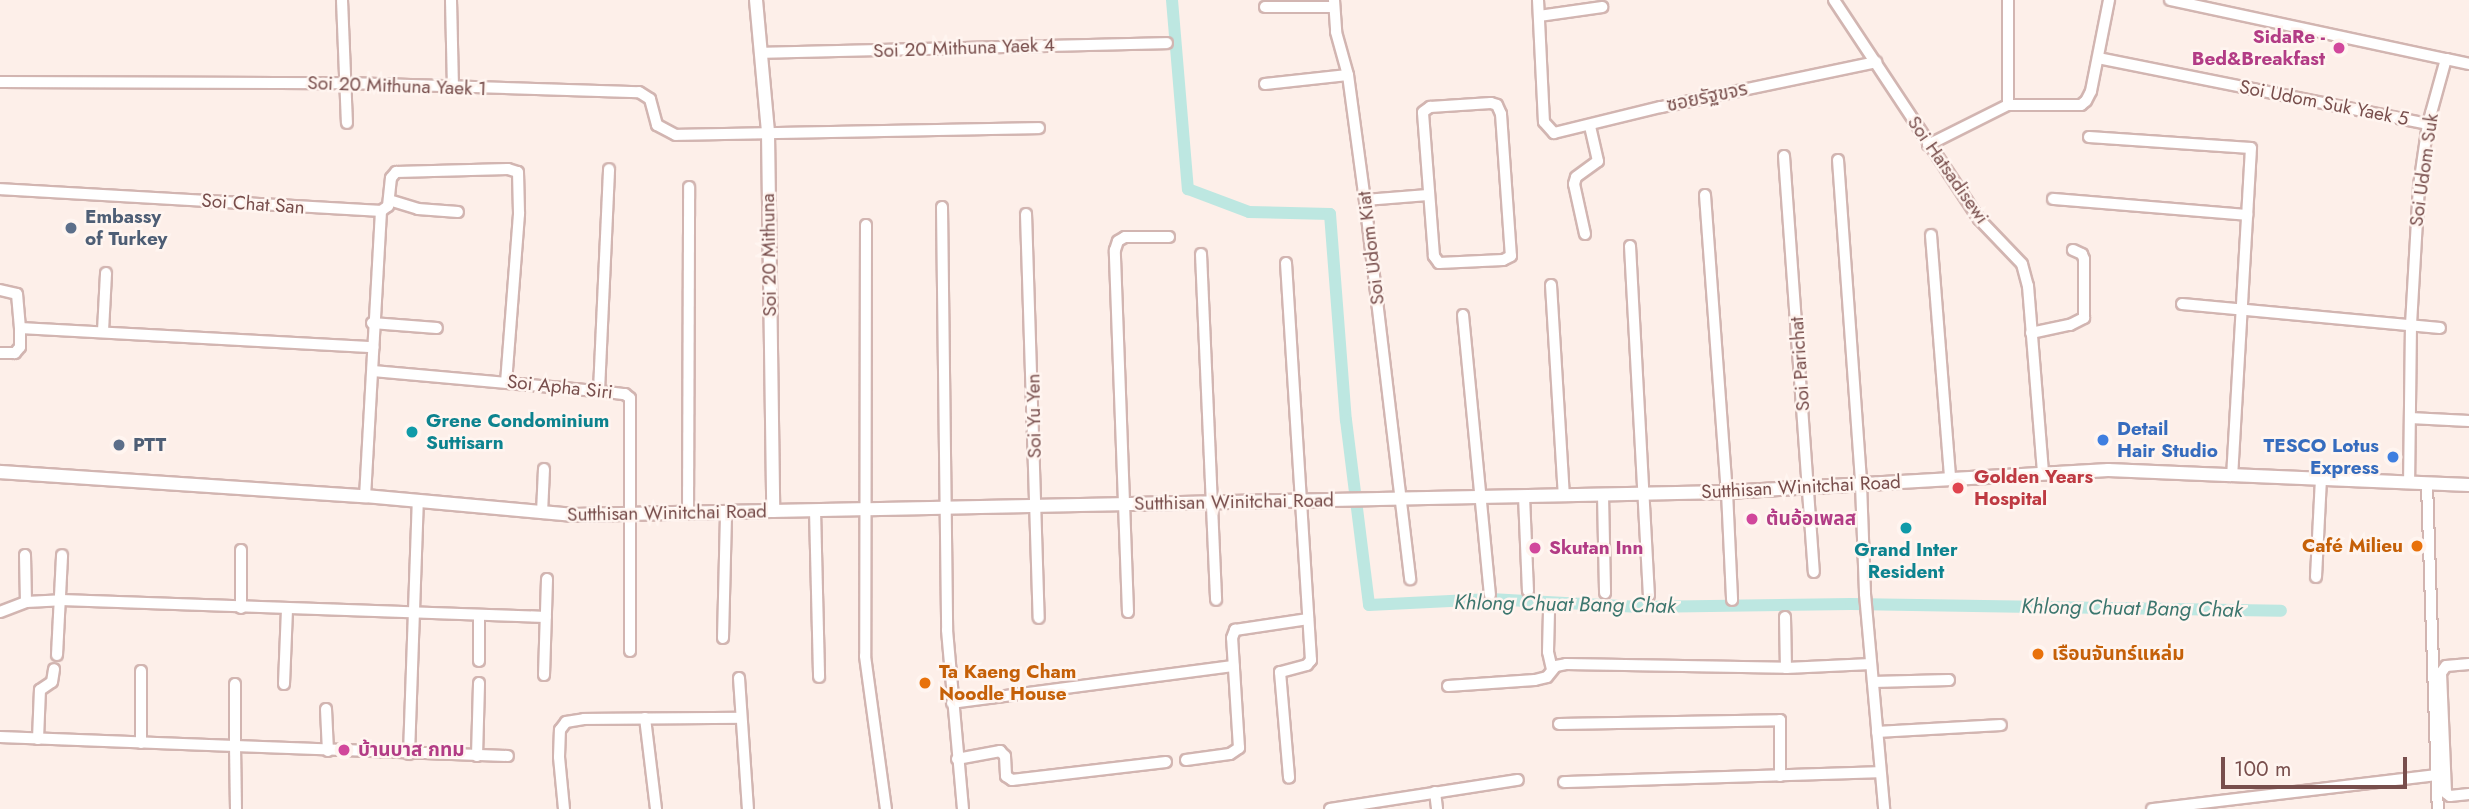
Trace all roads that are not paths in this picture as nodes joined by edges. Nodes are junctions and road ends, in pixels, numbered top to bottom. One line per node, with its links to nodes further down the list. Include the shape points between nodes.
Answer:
1 (342, 0): 21 (street)
2 (451, 0): 23 (street)
3 (756, 0): 14 (street, Soi 20 Mithuna)
4 (1538, 0): 12 (street)
5 (1835, 0): 17 (street, Soi Hatsadisewi)
6 (2008, 0): 24 (street)
7 (2109, 0): 15 (street)
8 (2169, 0): 16 (street)
9 (1334, 4): 10 (street); 19 (street, Soi Udom Kiat, via 1338,44)
10 (1265, 7)
11 (1602, 7): 12 (street)
12 (1539, 16): 27 (street, ซอยรัฐขจร, via 1544,122 1554,133)
13 (1167, 43): 14 (street, Soi 20 Mithuna Yaek 4)
14 (760, 53): 29 (street, Soi 20 Mithuna)
15 (2098, 58): 24 (street, via 2091,91 2081,104); 26 (street, Soi Udom Suk Yaek 5)
16 (2446, 59): 18 (street); 26 (street, Soi Udom Suk)
17 (1876, 62): 27 (street, ซอยรัฐขจร); 31 (street, Soi Hatsadisewi)
18 (2469, 64)
19 (1349, 75): 22 (street); 41 (street, Soi Udom Kiat)
20 (0, 82): 21 (street, Soi 20 Mithuna Yaek 1)
21 (347, 83): 23 (street, Soi 20 Mithuna Yaek 1); 25 (street)
22 (1265, 84)
23 (453, 88): 29 (street, Soi 20 Mithuna Yaek 1, via 639,92 650,99 657,125 665,132)
24 (2008, 105): 31 (street)
25 (347, 123)
26 (2428, 124): 62 (street, Soi Udom Suk, via 2419,186)
27 (1590, 125): 48 (street, via 1598,161 1576,177 1574,184)
28 (1039, 128): 29 (street)
29 (768, 133): 102 (street, Soi 20 Mithuna)
30 (2089, 137): 46 (street, via 2247,146 2251,151)
31 (1928, 145): 67 (street, Soi Hatsadisewi, via 1979,219 2022,264)
32 (1784, 156): 85 (street, Soi Parichat)
33 (1839, 160): 82 (street)
34 (609, 169): 72 (street)
35 (689, 187): 105 (street)
36 (0, 188): 43 (street, Soi Chat San)
37 (1428, 195): 37 (street, via 1424,109 1497,105 1511,256 1445,264 1436,261); 41 (street)
38 (1705, 195): 86 (street)
39 (2053, 199): 46 (street)
40 (389, 200): 43 (street); 44 (street, via 418,209); 71 (street, via 396,172 518,172)
41 (1366, 200): 93 (street, Soi Udom Kiat)
42 (942, 207): 99 (street)
43 (381, 211): 61 (street)
44 (458, 212)
45 (1026, 214): 98 (street, Soi Yu Yen)
46 (2246, 215): 59 (street)
47 (866, 225): 100 (street)
48 (1585, 234)
49 (1931, 235): 79 (street)
50 (1169, 237): 97 (street, via 1125,237 1115,250)
51 (1630, 246): 87 (street)
52 (2073, 250): 67 (street, via 2084,259 2084,318)
53 (1201, 254): 96 (street)
54 (1286, 264): 95 (street)
55 (106, 273): 66 (street)
56 (1551, 285): 88 (street)
57 (0, 290): 63 (street, via 17,294)
58 (2182, 304): 59 (street)
59 (2240, 309): 62 (street); 78 (street)
60 (1463, 315): 92 (street)
61 (372, 323): 64 (street); 68 (street)
62 (2411, 324): 65 (street); 73 (street, Soi Udom Suk)
63 (20, 328): 66 (street); 69 (street, via 20,347 15,353)
64 (438, 328)
65 (2440, 328)
66 (103, 331): 68 (street)
67 (2031, 332): 77 (street, Soi Hatsadisewi)
68 (373, 347): 70 (street)
69 (0, 353)
70 (373, 371): 71 (street, Soi Apha Siri); 90 (street)
71 (506, 382): 72 (street, Soi Apha Siri)
72 (598, 391): 106 (street, Soi Apha Siri, via 630,398)
73 (2410, 418): 74 (street); 81 (street, Soi Udom Suk)
74 (2469, 421)
75 (544, 469): 104 (street)
76 (0, 472): 90 (street, Sutthisan Winitchai Road)
77 (2043, 473): 78 (street, Sutthisan Winitchai Road); 79 (street, Sutthisan Winitchai Road)
78 (2232, 473): 80 (street, Sutthisan Winitchai Road)
79 (1950, 478): 82 (street, Sutthisan Winitchai Road)
80 (2321, 479): 81 (street, Sutthisan Winitchai Road); 111 (street)
81 (2409, 482): 83 (street, Sutthisan Winitchai Road)
82 (1861, 484): 85 (street, Sutthisan Winitchai Road); 137 (street)
83 (2427, 484): 84 (street, Sutthisan Winitchai Road); 172 (street)
84 (2469, 485)
85 (1809, 487): 86 (street, Sutthisan Winitchai Road); 110 (street, Soi Parichat)
86 (1727, 492): 87 (street, Sutthisan Winitchai Road); 120 (street)
87 (1645, 494): 89 (street, Sutthisan Winitchai Road); 117 (street)
88 (1564, 495): 89 (street, Sutthisan Winitchai Road); 91 (street, Sutthisan Winitchai Road)
89 (1603, 495): 115 (street)
90 (365, 496): 94 (street, Sutthisan Winitchai Road)
91 (1524, 496): 92 (street, Sutthisan Winitchai Road); 114 (street)
92 (1480, 497): 93 (street, Sutthisan Winitchai Road); 116 (street)
93 (1401, 499): 95 (street, Sutthisan Winitchai Road); 113 (street, Soi Udom Kiat)
94 (418, 500): 104 (street, Sutthisan Winitchai Road); 126 (street)
95 (1301, 500): 96 (street, Sutthisan Winitchai Road); 132 (street)
96 (1213, 502): 97 (street, Sutthisan Winitchai Road); 119 (street)
97 (1124, 504): 98 (street, Sutthisan Winitchai Road); 127 (street)
98 (1036, 506): 99 (street, Sutthisan Winitchai Road); 130 (street, Soi Yu Yen)
99 (945, 508): 100 (street, Sutthisan Winitchai Road); 153 (street)
100 (864, 509): 101 (street, Sutthisan Winitchai Road); 183 (street, via 865,656)
101 (816, 510): 102 (street, Sutthisan Winitchai Road); 145 (street)
102 (773, 511): 103 (street, Sutthisan Winitchai Road)
103 (726, 512): 105 (street, Sutthisan Winitchai Road); 133 (street)
104 (542, 513): 106 (street, Sutthisan Winitchai Road)
105 (688, 513): 106 (street, Sutthisan Winitchai Road)
106 (631, 514): 134 (street)
107 (241, 550): 122 (street)
108 (25, 555): 121 (street)
109 (62, 555): 118 (street)
110 (1814, 572)
111 (2316, 577)
112 (547, 579): 129 (street)
113 (1409, 579)
114 (1528, 592)
115 (1605, 593)
116 (1490, 595)
117 (1649, 595)
118 (61, 600): 121 (street); 122 (street); 135 (street)
119 (1216, 600)
120 (1732, 600)
121 (26, 602): 125 (street)
122 (241, 608): 123 (street)
123 (287, 609): 126 (street); 151 (street)
124 (1549, 611): 142 (street)
125 (0, 612)
126 (413, 612): 128 (street); 165 (street)
127 (1128, 612)
128 (479, 615): 129 (street); 136 (street)
129 (546, 617): 144 (street)
130 (1039, 618)
131 (1785, 618): 140 (street)
132 (1308, 619): 139 (street, via 1235,630); 174 (street, via 1310,663 1280,672)
133 (723, 638)
134 (630, 651)
135 (57, 655)
136 (479, 662)
137 (1871, 664): 140 (street); 148 (street)
138 (2469, 664): 178 (street, via 2446,666 2441,673 2446,793)
139 (1234, 666): 153 (street); 169 (street, via 1239,748 1230,754)
140 (1786, 668): 142 (street, via 1566,664)
141 (54, 669): 161 (street, via 51,682 40,690)
142 (1552, 669): 152 (street, via 1547,677 1535,680)
143 (141, 671): 162 (street)
144 (544, 675)
145 (819, 677)
146 (739, 678): 156 (street)
147 (1949, 680): 148 (street)
148 (1873, 682): 159 (street)
149 (479, 683): 166 (street)
150 (235, 684): 163 (street)
151 (284, 684)
152 (1448, 686)
153 (952, 703): 168 (street)
154 (326, 709): 164 (street)
155 (645, 718): 156 (street); 180 (street, via 566,722 560,730 559,757); 181 (street)
156 (741, 718): 182 (street)
157 (1559, 724): 173 (street, via 1780,720)
158 (2001, 725): 159 (street)
159 (1877, 732): 171 (street)
160 (0, 737): 161 (street)
161 (38, 739): 162 (street)
162 (141, 743): 163 (street)
163 (236, 746): 164 (street); 179 (street)
164 (328, 751): 165 (street)
165 (409, 754): 166 (street)
166 (477, 756): 167 (street)
167 (508, 756)
168 (957, 759): 170 (street, via 1000,751 1005,756 1006,776 1012,780); 184 (street)
169 (1186, 760)
170 (1166, 762)
171 (1880, 772): 173 (street); 187 (street)
172 (2435, 775): 188 (street); 189 (street)
173 (1780, 776): 176 (street)
174 (1289, 778)
175 (1518, 780): 177 (street)
176 (1564, 782)
177 (1435, 792): 185 (street); 186 (street)
178 (2469, 794)
179 (236, 809)
180 (564, 809)
181 (656, 809)
182 (748, 809)
183 (886, 809)
184 (963, 809)
185 (1329, 809)
186 (1437, 809)
187 (1884, 809)
188 (2152, 809)
189 (2438, 809)

